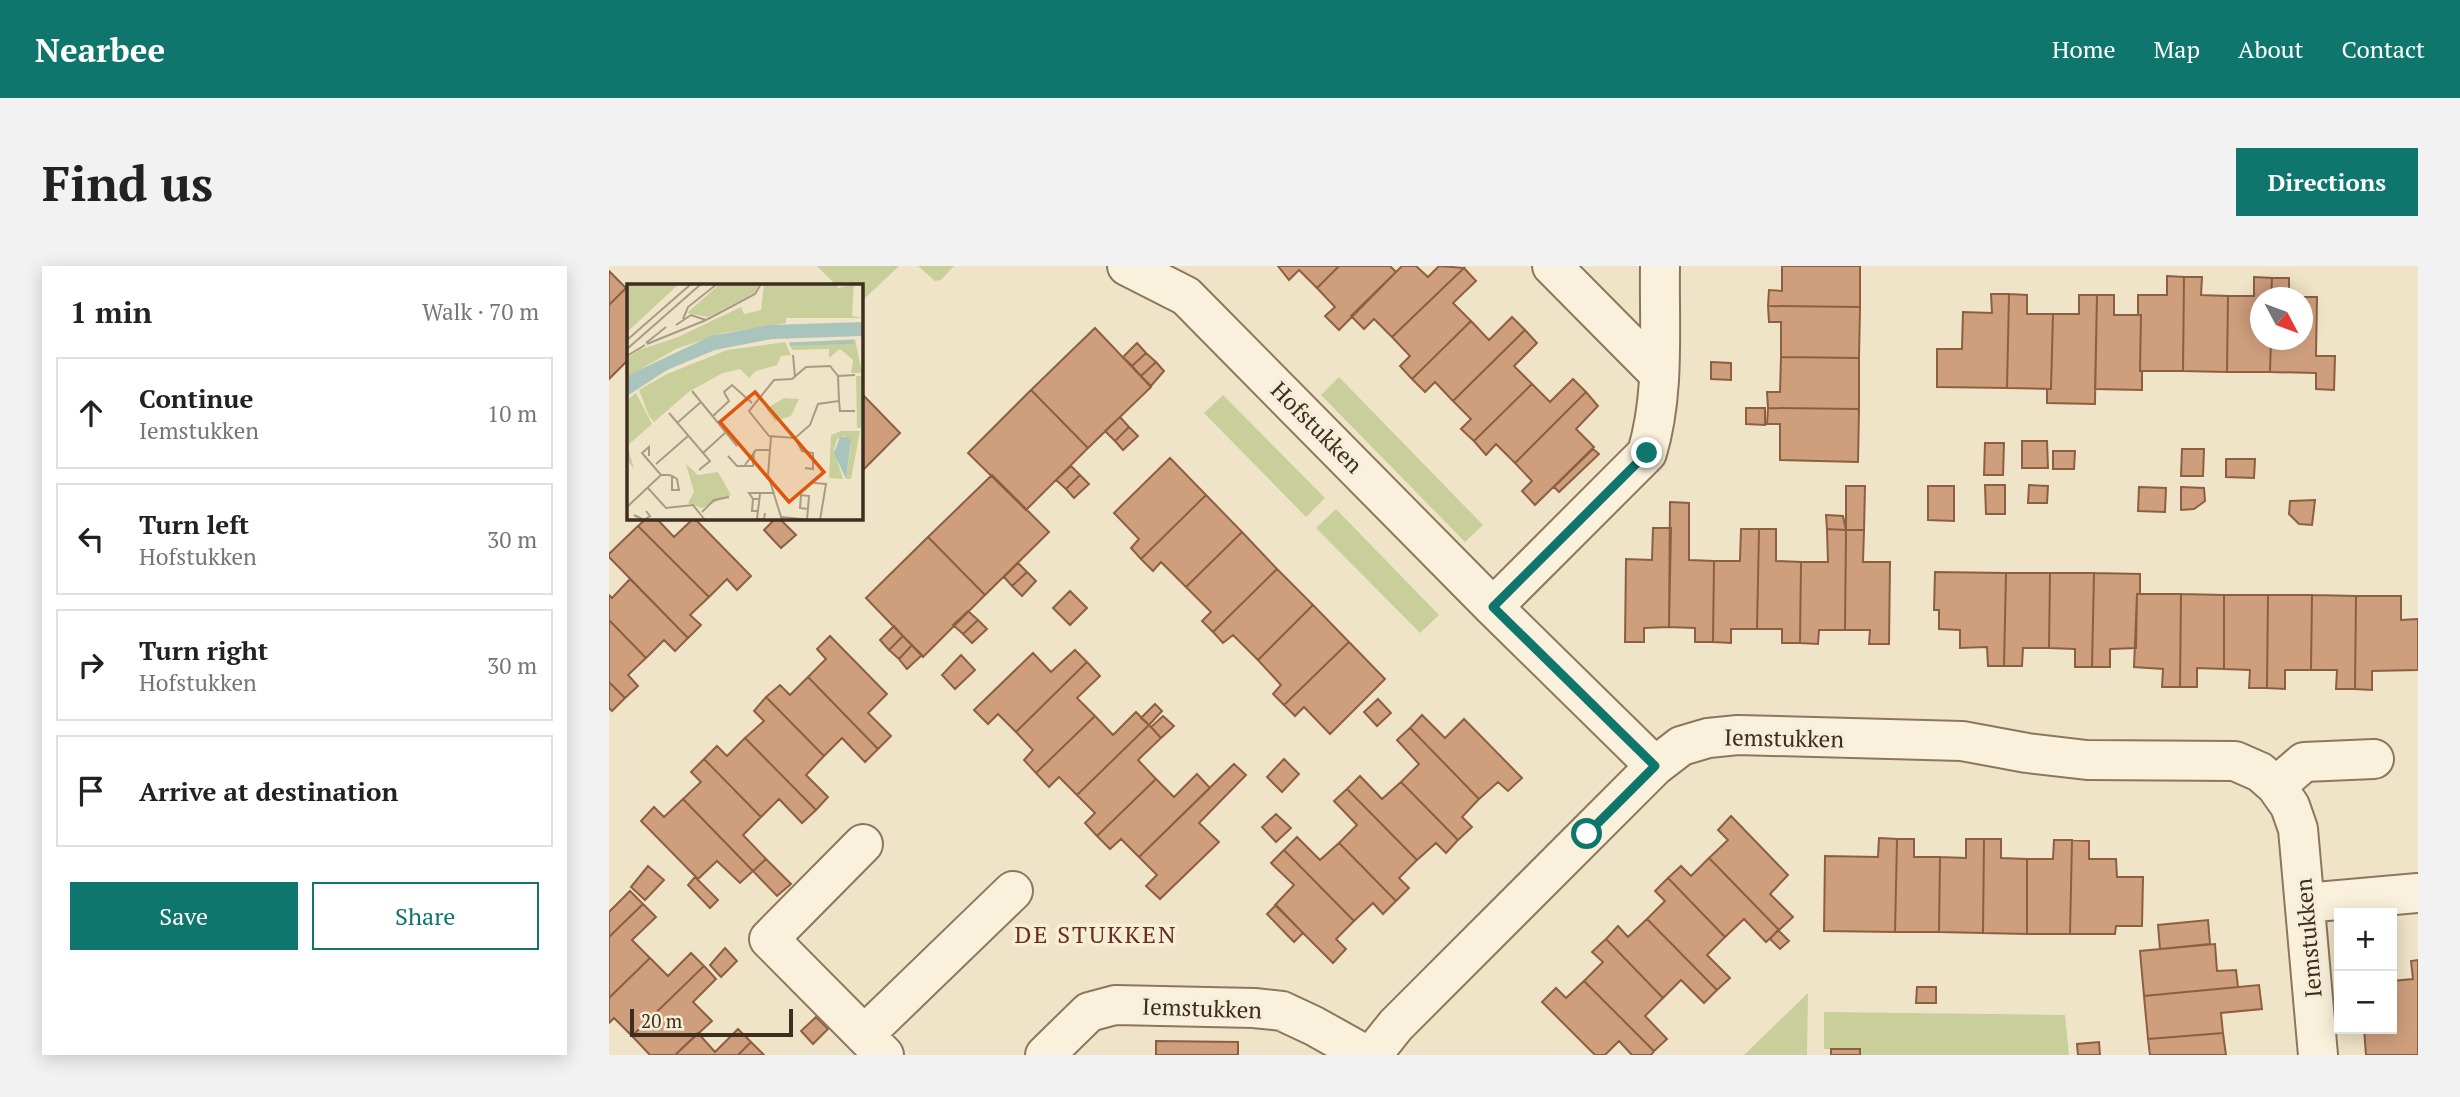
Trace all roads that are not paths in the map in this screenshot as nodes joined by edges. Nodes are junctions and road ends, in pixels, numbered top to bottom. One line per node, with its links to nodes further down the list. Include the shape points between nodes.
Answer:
1 (1126, 266): 5 (street, Hofstukken, via 1186,296)
2 (1552, 266): 4 (street)
3 (1660, 266): 4 (street)
4 (1659, 374): 5 (street, via 1655,427 1647,453)
5 (1493, 607): 7 (street, Hofstukken)
6 (2374, 759): 8 (street, via 2304,762)
7 (1655, 766): 8 (street, Iemstukken, via 1681,746 1708,738 1913,739 1962,741 2087,760 2235,761 2260,772); 16 (street, Iemstukken, via 1396,1025)
8 (2276, 786): 12 (street, Iemstukken, via 2298,829)
9 (863, 844): 13 (street, via 769,939)
10 (1013, 891): 13 (street)
11 (2418, 893): 12 (street)
12 (2305, 903): 17 (street, Iemstukken)
13 (874, 1045)
14 (1045, 1055): 15 (street, Iemstukken, via 1089,1012 1115,1005 1282,1011)
15 (1366, 1055)
16 (1372, 1055)
17 (2318, 1055)

